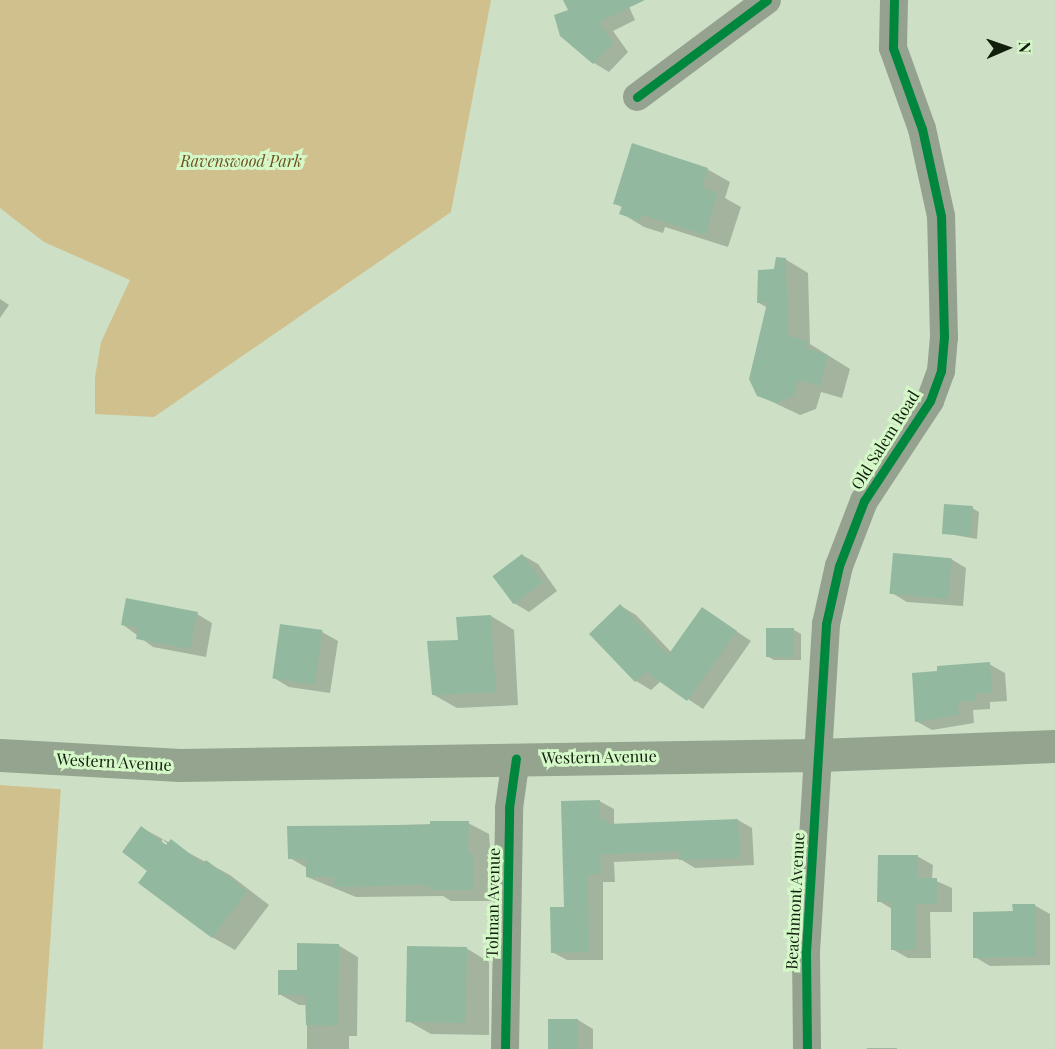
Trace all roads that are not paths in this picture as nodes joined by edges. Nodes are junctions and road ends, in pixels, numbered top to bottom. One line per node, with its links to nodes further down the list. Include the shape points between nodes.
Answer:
1 (767, 0): 3 (street)
2 (894, 0): 6 (street, Old Salem Road, via 893,48 922,129 941,216 941,371 930,401 864,501 839,566 821,666)
3 (637, 97)
4 (1055, 746): 6 (main road, Western Avenue)
5 (0, 755): 7 (main road, Western Avenue, via 180,765)
6 (819, 755): 7 (main road, Western Avenue); 9 (street, Beachmont Avenue, via 806,952)
7 (516, 758): 8 (street, Tolman Avenue, via 509,808)
8 (506, 1049)
9 (807, 1049)

